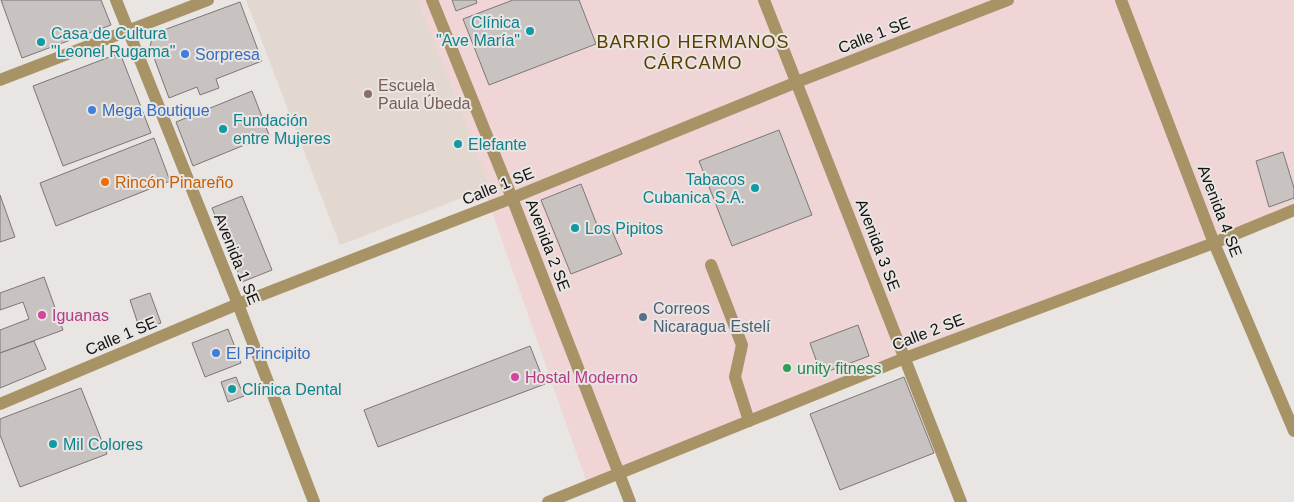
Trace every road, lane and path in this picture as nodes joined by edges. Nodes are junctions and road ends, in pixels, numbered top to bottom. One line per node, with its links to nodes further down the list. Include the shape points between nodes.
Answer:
1 (116, 0): 7 (street, Avenida 1 SE)
2 (208, 0): 7 (street)
3 (432, 0): 10 (street, Avenida 2 SE)
4 (764, 0): 9 (street, Avenida 3 SE)
5 (1008, 0): 9 (street, Calle 1 SE)
6 (1121, 0): 12 (street, Avenida 4 SE)
7 (128, 30): 8 (street); 14 (street, Avenida 1 SE)
8 (0, 80)
9 (797, 82): 10 (street, Calle 1 SE); 15 (street, Avenida 3 SE)
10 (512, 198): 14 (street, Calle 1 SE); 19 (street, Avenida 2 SE)
11 (1294, 210): 12 (street, Calle 2 SE)
12 (1214, 243): 15 (street, Calle 2 SE); 18 (street, Avenida 4 SE)
13 (711, 265): 17 (street, via 742,345 735,378)
14 (238, 304): 16 (street, Calle 1 SE); 20 (street, Avenida 1 SE)
15 (905, 358): 17 (street, Calle 2 SE); 23 (street, Avenida 3 SE)
16 (0, 404)
17 (748, 421): 19 (street, Calle 2 SE)
18 (1294, 431)
19 (619, 473): 21 (street, Calle 2 SE); 22 (street, Avenida 2 SE)
20 (314, 502)
21 (548, 502)
22 (630, 502)
23 (961, 502)

